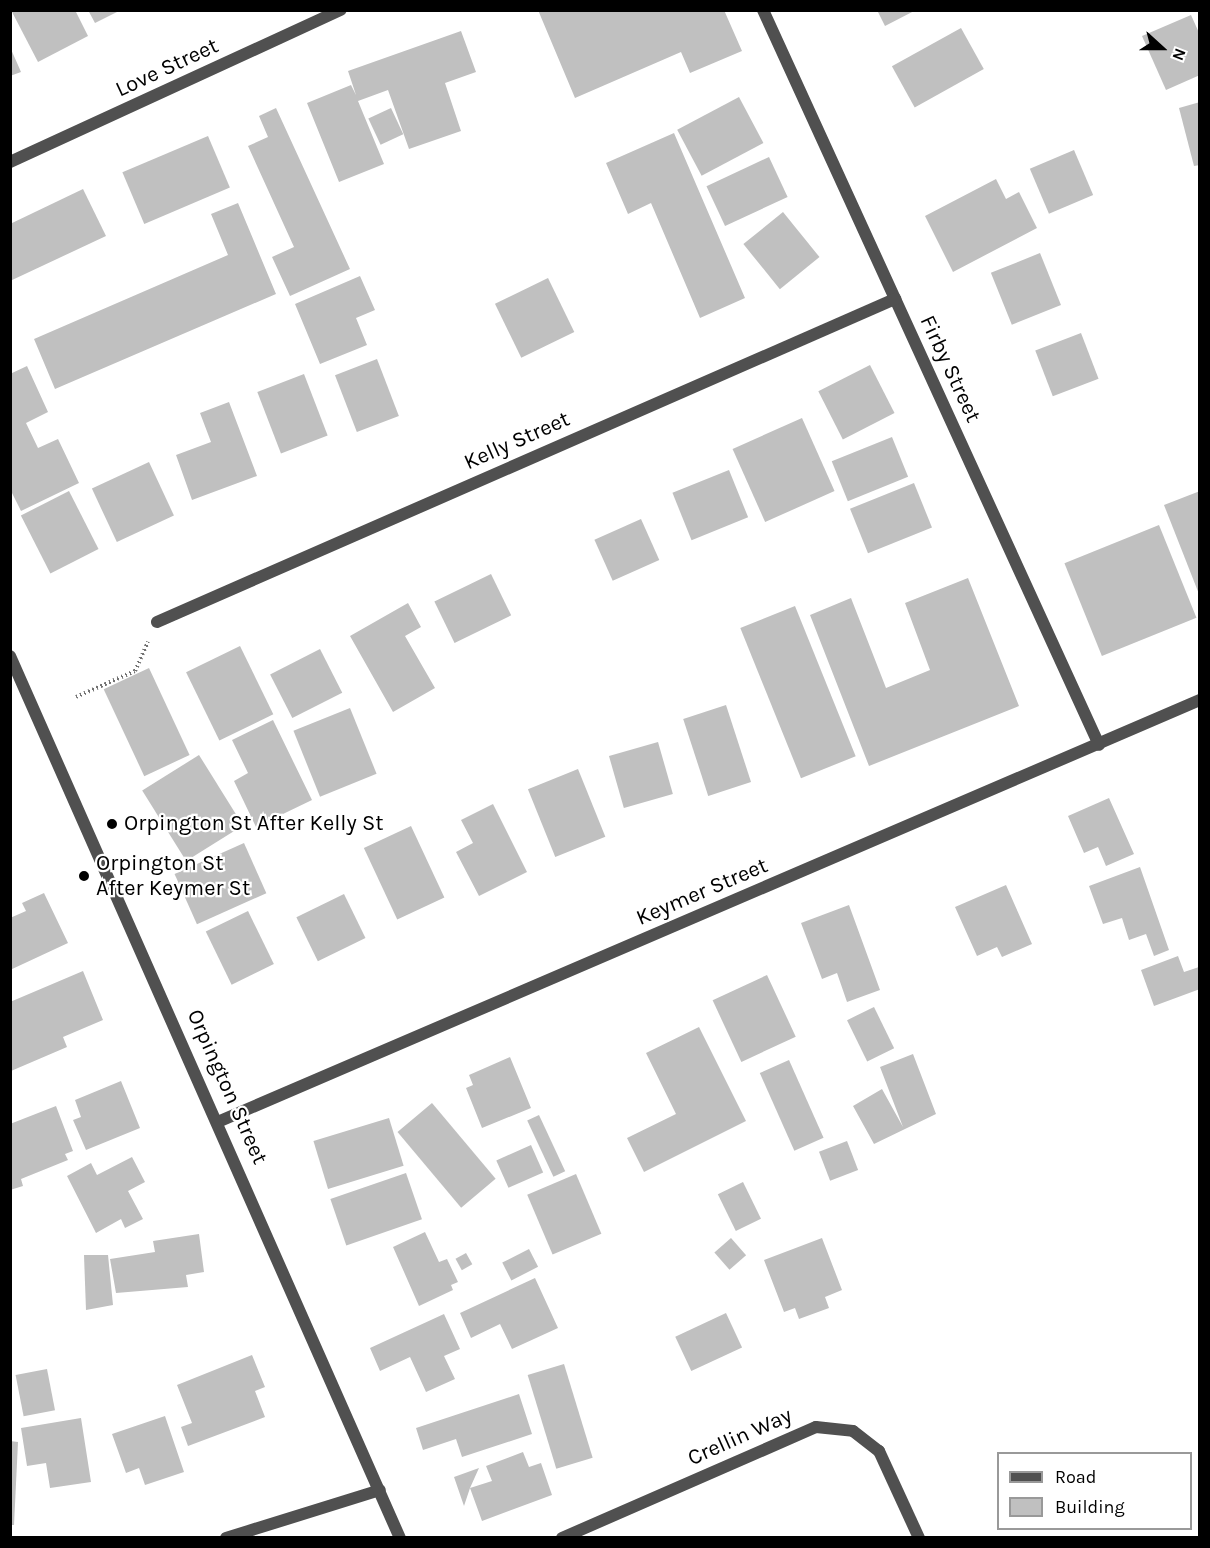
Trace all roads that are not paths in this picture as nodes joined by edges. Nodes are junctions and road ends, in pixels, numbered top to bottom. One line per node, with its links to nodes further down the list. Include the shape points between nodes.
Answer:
1 (341, 10): 3 (street, Love Street)
2 (763, 10): 4 (street, Firby Street)
3 (10, 162)
4 (895, 299): 5 (street, Kelly Street); 8 (street, Firby Street)
5 (157, 622)
6 (10, 656): 9 (street, Orpington Street)
7 (1200, 700): 8 (street, Keymer Street)
8 (1100, 745): 9 (street, Keymer Street)
9 (220, 1121): 10 (street, Orpington Street)
10 (380, 1490): 11 (street); 12 (street, Orpington Street)
11 (226, 1538)
12 (400, 1538)
13 (562, 1538): 14 (street, Crellin Way, via 816,1427 853,1431 879,1451)
14 (919, 1538)

